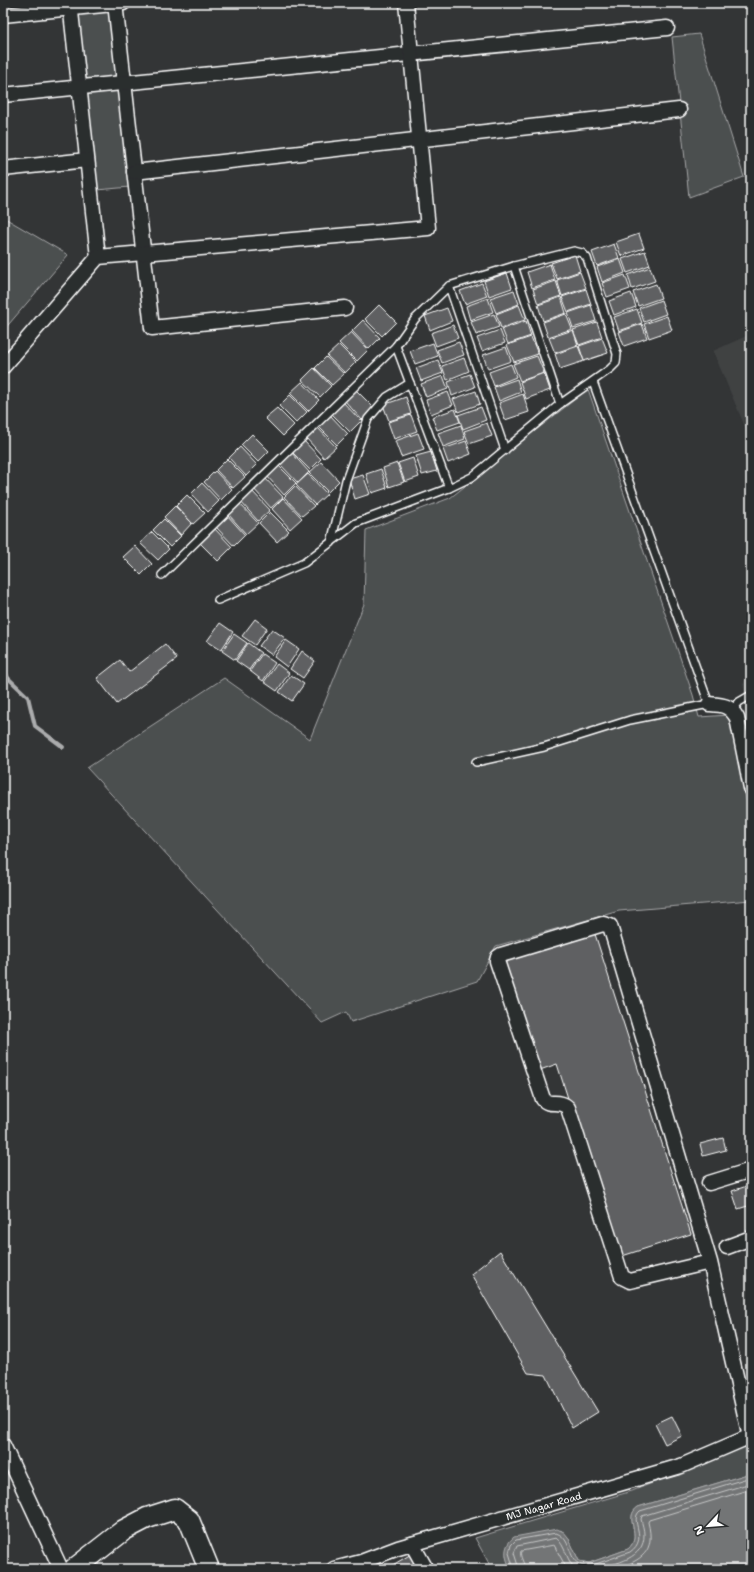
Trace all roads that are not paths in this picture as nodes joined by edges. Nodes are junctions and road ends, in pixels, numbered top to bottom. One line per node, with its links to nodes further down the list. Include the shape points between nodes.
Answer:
1 (118, 3): 3 (street); 7 (street)
2 (406, 3): 6 (street)
3 (70, 6): 4 (street); 8 (street)
4 (3, 16)
5 (667, 28): 6 (street)
6 (411, 54): 7 (street); 11 (street)
7 (124, 83): 8 (street); 14 (street)
8 (79, 87): 9 (street); 12 (street)
9 (3, 95)
10 (679, 110): 11 (street)
11 (419, 139): 14 (street); 15 (street, via 428,228)
12 (87, 160): 13 (street); 16 (street)
13 (3, 169)
14 (134, 172): 15 (street)
15 (143, 253): 16 (street); 19 (street, via 152,328)
16 (98, 257): 21 (street)
17 (514, 266): 18 (lane); 22 (lane, via 574,251 582,253 587,258 617,354 616,363); 24 (lane)
18 (449, 286): 20 (lane, via 416,319); 25 (lane)
19 (345, 308)
20 (396, 346): 23 (lane); 28 (lane)
21 (3, 367)
22 (593, 382): 24 (lane); 31 (lane)
23 (410, 383): 26 (lane); 27 (lane, via 387,397 368,419 346,480)
24 (560, 404): 25 (lane)
25 (505, 450): 26 (lane, via 472,477)
26 (449, 488): 27 (lane, via 356,523)
27 (331, 544): 29 (lane, via 304,562)
28 (162, 575)
29 (218, 600)
30 (751, 695): 32 (lane)
31 (709, 704): 32 (street, via 723,705); 33 (lane, via 630,720 544,747)
32 (732, 710): 34 (street, via 737,718)
33 (476, 762)
34 (751, 788)
35 (751, 1170): 36 (street)
36 (709, 1183)
37 (751, 1238): 38 (street)
38 (727, 1246)
39 (710, 1262): 39 (street, via 610,926 603,924 498,957 497,961 543,1099 562,1103 568,1108 622,1277 630,1281); 40 (street)
40 (750, 1436): 42 (street, MJ Nagar Road, via 681,1466)
41 (3, 1446): 44 (street)
42 (412, 1544): 43 (street, MJ Nagar Road); 48 (street)
43 (363, 1565): 47 (street, MJ Nagar Road)
44 (61, 1569)
45 (74, 1569): 46 (street, via 124,1530 147,1518 174,1509 189,1520)
46 (209, 1569)
47 (334, 1569)
48 (426, 1569)

